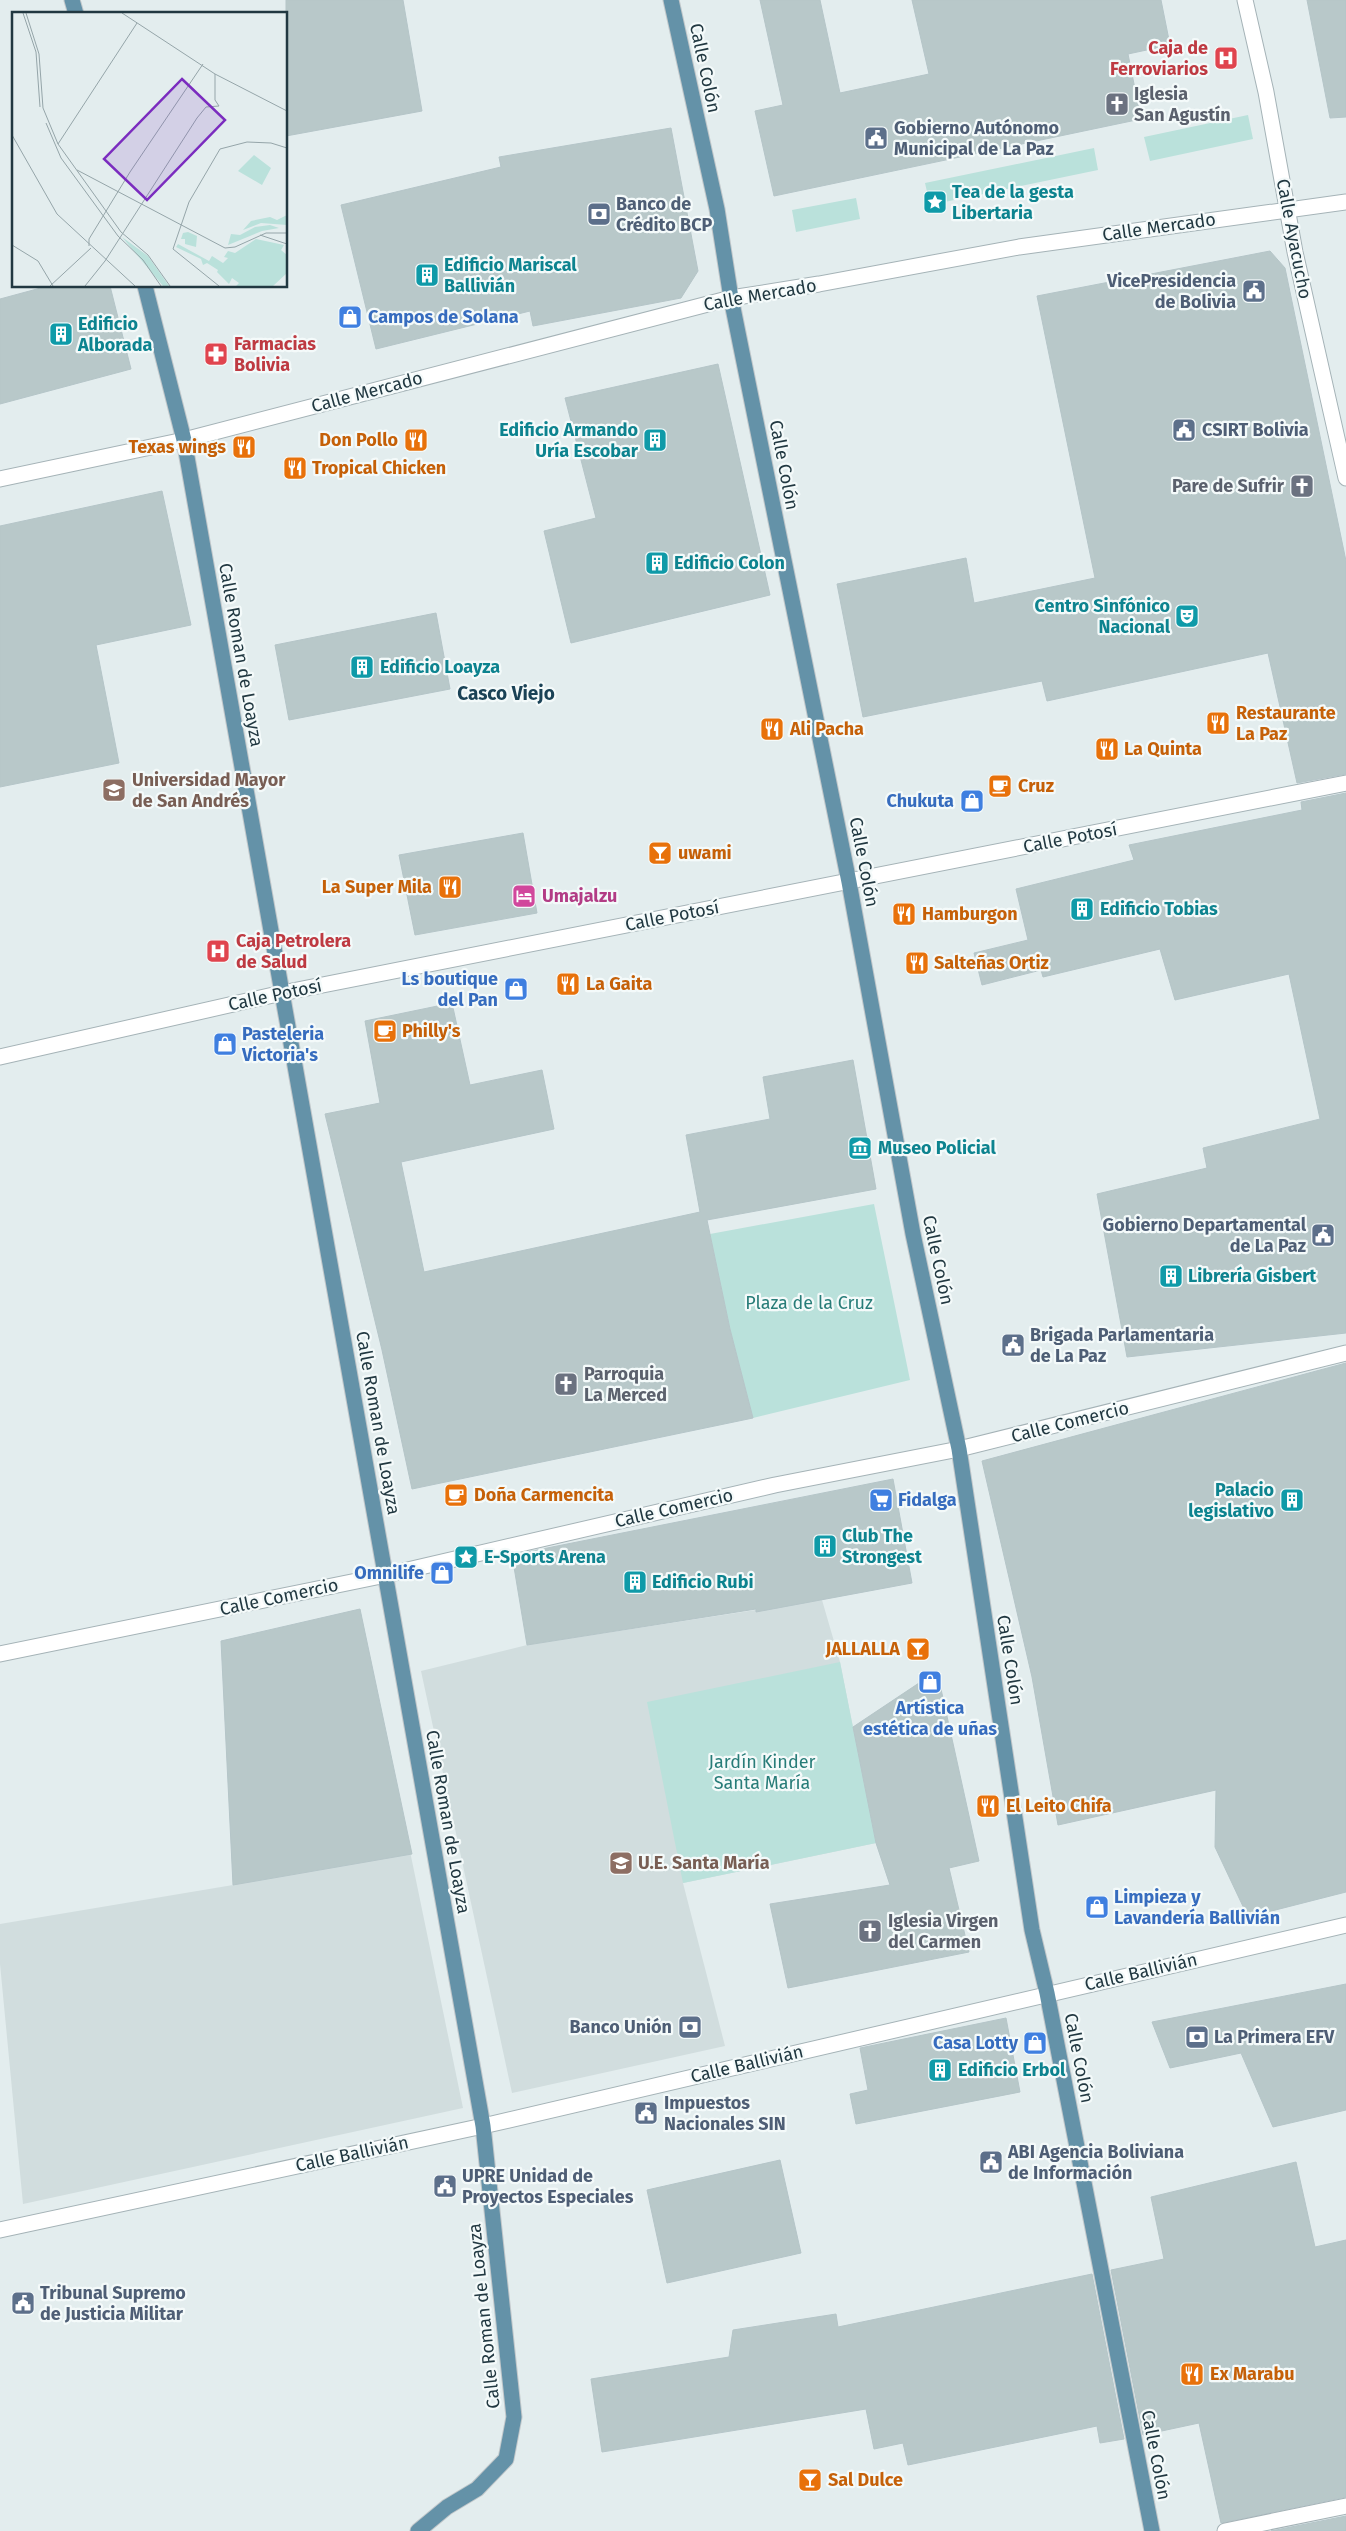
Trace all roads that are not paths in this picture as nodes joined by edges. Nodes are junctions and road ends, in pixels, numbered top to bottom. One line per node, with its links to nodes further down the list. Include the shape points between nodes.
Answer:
1 (671, 0): 6 (main road, Calle Colón, via 717,208)
2 (1245, 0): 4 (street, Calle Ayacucho, via 1266,92)
3 (1346, 202): 4 (street, Calle Mercado)
4 (1287, 212): 6 (street, Calle Mercado, via 1019,247); 8 (street, Calle Ayacucho)
5 (146, 288): 7 (main road, Calle Roman de Loayza)
6 (731, 298): 7 (street, Calle Mercado); 11 (main road, Calle Colón)
7 (184, 440): 9 (street, Calle Mercado); 12 (main road, Calle Roman de Loayza)
8 (1346, 478)
9 (0, 479)
10 (1346, 783): 11 (street, Calle Potosí)
11 (849, 882): 12 (street, Calle Potosí); 15 (main road, Calle Colón, via 913,1234)
12 (282, 993): 13 (street, Calle Potosí); 16 (main road, Calle Roman de Loayza)
13 (0, 1056)
14 (1346, 1353): 15 (street, Calle Comercio)
15 (959, 1449): 16 (street, Calle Comercio, via 765,1487); 19 (main road, Calle Colón, via 1032,1930)
16 (386, 1575): 17 (street, Calle Comercio); 20 (main road, Calle Roman de Loayza)
17 (0, 1654)
18 (1346, 1925): 19 (street, Calle Ballivián)
19 (1047, 1994): 20 (street, Calle Ballivián); 24 (main road, Calle Colón)
20 (483, 2126): 21 (street, Calle Ballivián); 23 (main road, Calle Roman de Loayza, via 514,2418 506,2459 477,2489 447,2507)
21 (0, 2230)
22 (1346, 2506): 25 (street)
23 (418, 2531)
24 (1152, 2531)
25 (1225, 2531)

